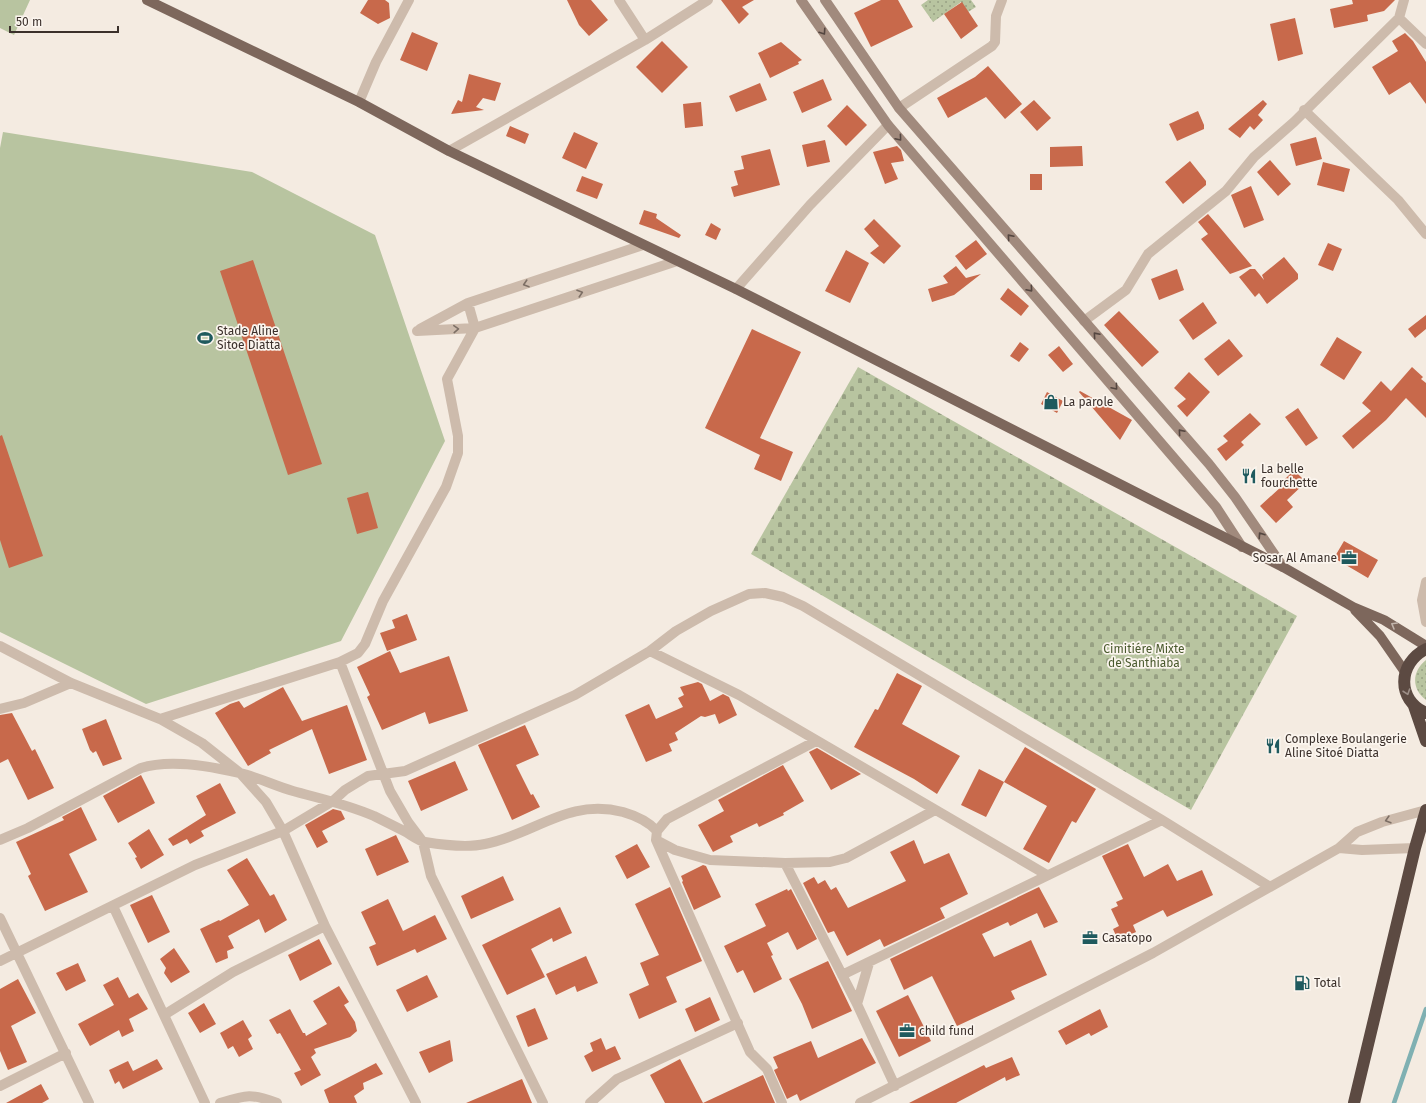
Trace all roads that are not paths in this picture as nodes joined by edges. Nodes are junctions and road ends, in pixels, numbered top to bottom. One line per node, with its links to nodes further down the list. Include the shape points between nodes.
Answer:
1 (148, 0): 12 (main road)
2 (408, 0): 12 (street)
3 (619, 0): 10 (street)
4 (708, 0): 10 (street)
5 (801, 0): 15 (street, one-way to 15)
6 (825, 0): 13 (street)
7 (1002, 0): 13 (street, via 996,16 995,42 992,46)
8 (1404, 0): 9 (street)
9 (1399, 18): 11 (street); 14 (street)
10 (645, 40): 16 (street)
11 (1426, 44)
12 (358, 102): 16 (main road)
13 (899, 108): 22 (street, one-way to 13)
14 (1304, 110): 17 (street, via 1398,200); 22 (street, via 1254,157 1226,191 1148,254 1126,290)
15 (888, 125): 20 (street, via 810,205); 24 (street, one-way to 24, via 1216,507)
16 (449, 151): 18 (main road)
17 (1426, 234)
18 (643, 245): 19 (main road); 21 (street, one-way to 21)
19 (677, 261): 20 (main road); 23 (street, one-way to 19)
20 (736, 289): 24 (main road)
21 (468, 303): 23 (street); 23 (street, one-way to 23, via 417,331)
22 (1084, 321): 25 (street, one-way to 22, via 1209,464)
23 (475, 328): 32 (street, via 447,379 458,436 458,453 446,488 383,601 365,644 358,653)
24 (1242, 547): 25 (main road)
25 (1283, 567): 27 (main road)
26 (1426, 582): 28 (street, via 1422,600)
27 (1353, 607): 30 (main road, one-way to 27, via 1384,620); 33 (main road, via 1380,636)
28 (1426, 622)
29 (0, 646): 34 (street)
30 (1426, 648): 33 (highway, via 1410,661)
31 (650, 651): 39 (street, via 739,695); 42 (street, via 575,695 405,771); 46 (street, via 676,631 711,611 749,594 765,593 782,597 803,606)
32 (340, 662): 38 (street); 42 (street)
33 (1405, 672): 35 (highway, one-way to 35, via 1407,696)
34 (71, 683): 36 (street, via 24,703); 38 (street)
35 (1414, 706): 37 (highway); 40 (highway)
36 (0, 709)
37 (1426, 713)
38 (160, 719): 41 (street, via 202,743)
39 (816, 741): 44 (street); 48 (street, via 667,819)
40 (1426, 741)
41 (240, 773): 43 (street, via 293,791); 47 (street, via 266,802); 49 (street, via 173,763 153,764 114,781 28,828)
42 (384, 773): 43 (street, via 368,776); 50 (street, via 390,791)
43 (333, 800): 47 (street); 50 (street, via 374,816)
44 (934, 810): 53 (street, via 846,858 830,862); 54 (street)
45 (1426, 810): 51 (street, one-way to 51, via 1357,832); 52 (highway)
46 (1162, 820): 54 (street); 55 (street)
47 (283, 831): 56 (street, via 195,865); 58 (street)
48 (656, 836): 50 (street, via 644,820 608,808 566,813 484,845); 53 (street, via 675,850 700,858); 65 (street)
49 (0, 840)
50 (423, 842): 74 (street, via 431,876)
51 (1339, 848): 52 (street); 55 (street)
52 (1415, 848): 78 (highway)
53 (785, 863): 62 (street)
54 (1047, 875): 61 (street)
55 (1270, 887): 68 (street, via 1153,953)
56 (113, 906): 59 (street); 64 (street)
57 (0, 918): 59 (street)
58 (325, 926): 64 (street, via 233,972); 73 (street)
59 (17, 954): 60 (street); 66 (street)
60 (0, 961)
61 (869, 963): 62 (street); 63 (street)
62 (842, 975): 63 (street)
63 (856, 1004): 68 (street)
64 (164, 1015): 70 (street)
65 (738, 1023): 75 (street, via 617,1079); 76 (street, via 750,1052 767,1069)
66 (66, 1053): 67 (street); 69 (street)
67 (0, 1086)
68 (895, 1086): 77 (street)
69 (89, 1103)
70 (205, 1103)
71 (220, 1103): 72 (street, via 243,1096 254,1096)
72 (277, 1103)
73 (416, 1103)
74 (543, 1103)
75 (590, 1103)
76 (782, 1103)
77 (860, 1103)
78 (1354, 1103)

